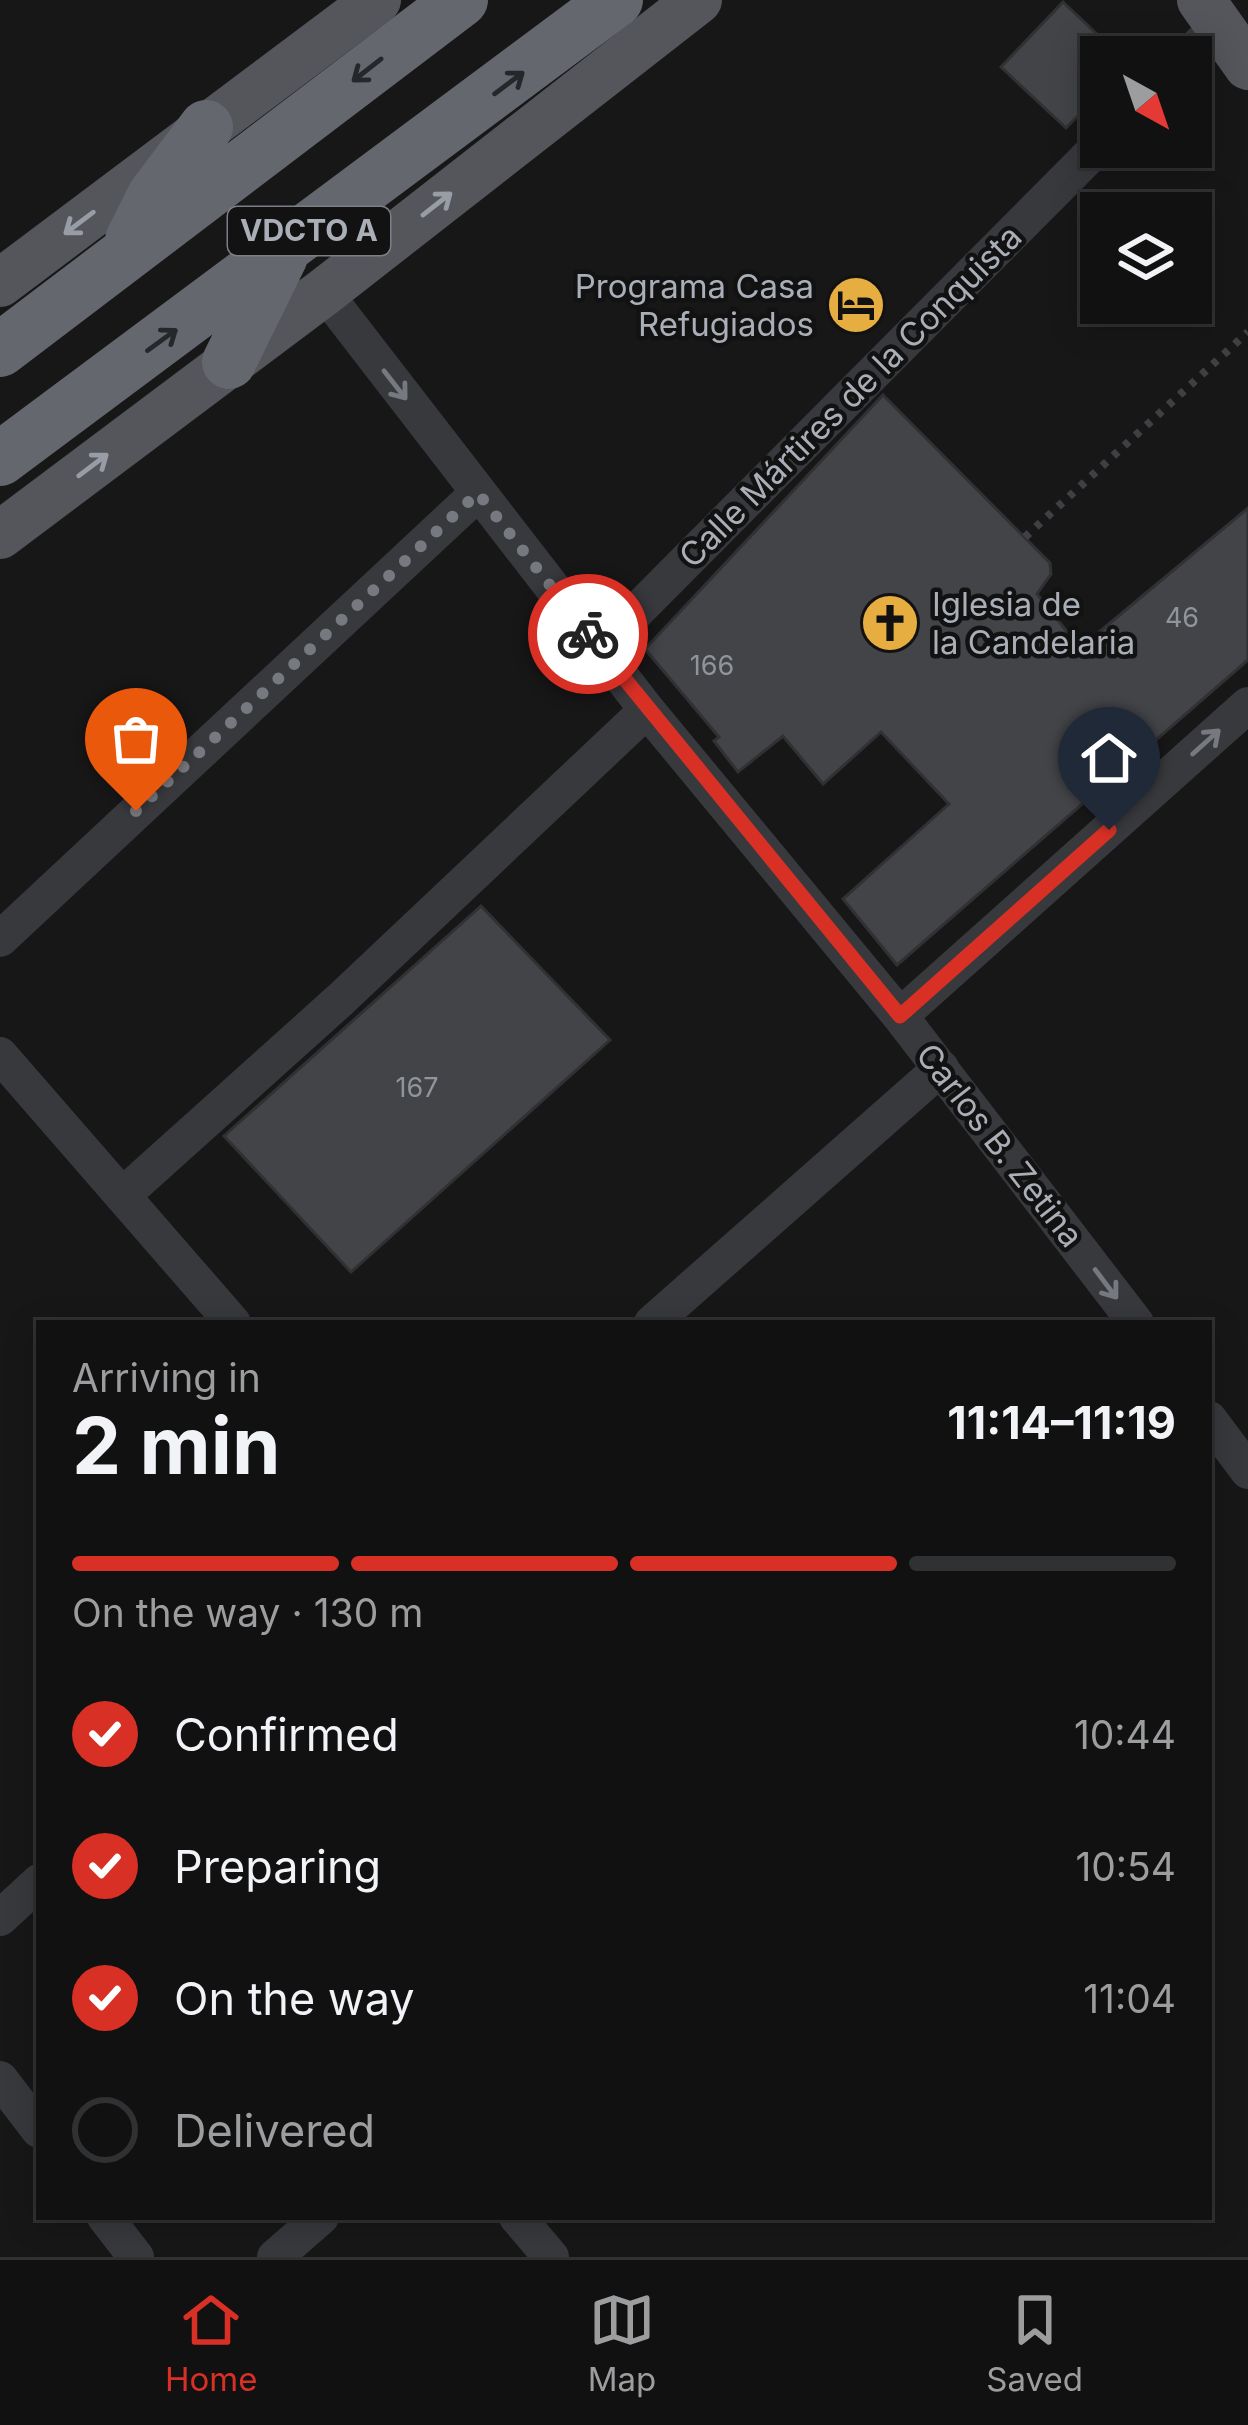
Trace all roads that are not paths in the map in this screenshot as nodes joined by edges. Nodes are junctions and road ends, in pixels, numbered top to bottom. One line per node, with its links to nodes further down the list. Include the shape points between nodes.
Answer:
1 (377, 0): 7 (main road)
2 (461, 0): 10 (highway, VDCTO A, one-way to 10)
3 (616, 0): 9 (highway, VDCTO A, one-way to 3)
4 (698, 0): 12 (main road, one-way to 4)
5 (1203, 27): 6 (main road)
6 (1248, 66)
7 (206, 127): 10 (highway, via 154,196); 11 (main road, one-way to 11)
8 (1080, 165): 18 (street, Calle Mártires de la Conquista)
9 (284, 250): 14 (highway); 15 (highway, VDCTO A, one-way to 9)
10 (126, 255): 13 (highway, VDCTO A)
11 (0, 283)
12 (324, 292): 14 (main road); 16 (street, Carlos B. Zetina, one-way to 16)
13 (0, 350)
14 (229, 362): 17 (main road, one-way to 14)
15 (0, 459)
16 (478, 493): 18 (street, Carlos B. Zetina); 21 (street)
17 (0, 536)
18 (599, 649): 20 (street, Carlos B. Zetina)
19 (1248, 705): 22 (street, one-way to 19)
20 (647, 710): 22 (street, Carlos B. Zetina); 25 (street)
21 (0, 939)
22 (900, 1016): 24 (street, Carlos B. Zetina)
23 (0, 1055): 25 (street)
24 (941, 1068): 27 (street); 28 (street, Carlos B. Zetina, one-way to 28)
25 (123, 1195): 26 (street)
26 (230, 1320)
27 (655, 1320)
28 (1134, 1320)
29 (1213, 1433): 30 (street)
30 (1248, 1471)
31 (36, 1885): 32 (street)
32 (0, 1918)
33 (0, 2079): 34 (street)
34 (36, 2126)
35 (107, 2220): 38 (street)
36 (317, 2220): 39 (street)
37 (520, 2220): 40 (street)
38 (136, 2257)
39 (275, 2257)
40 (551, 2257)

